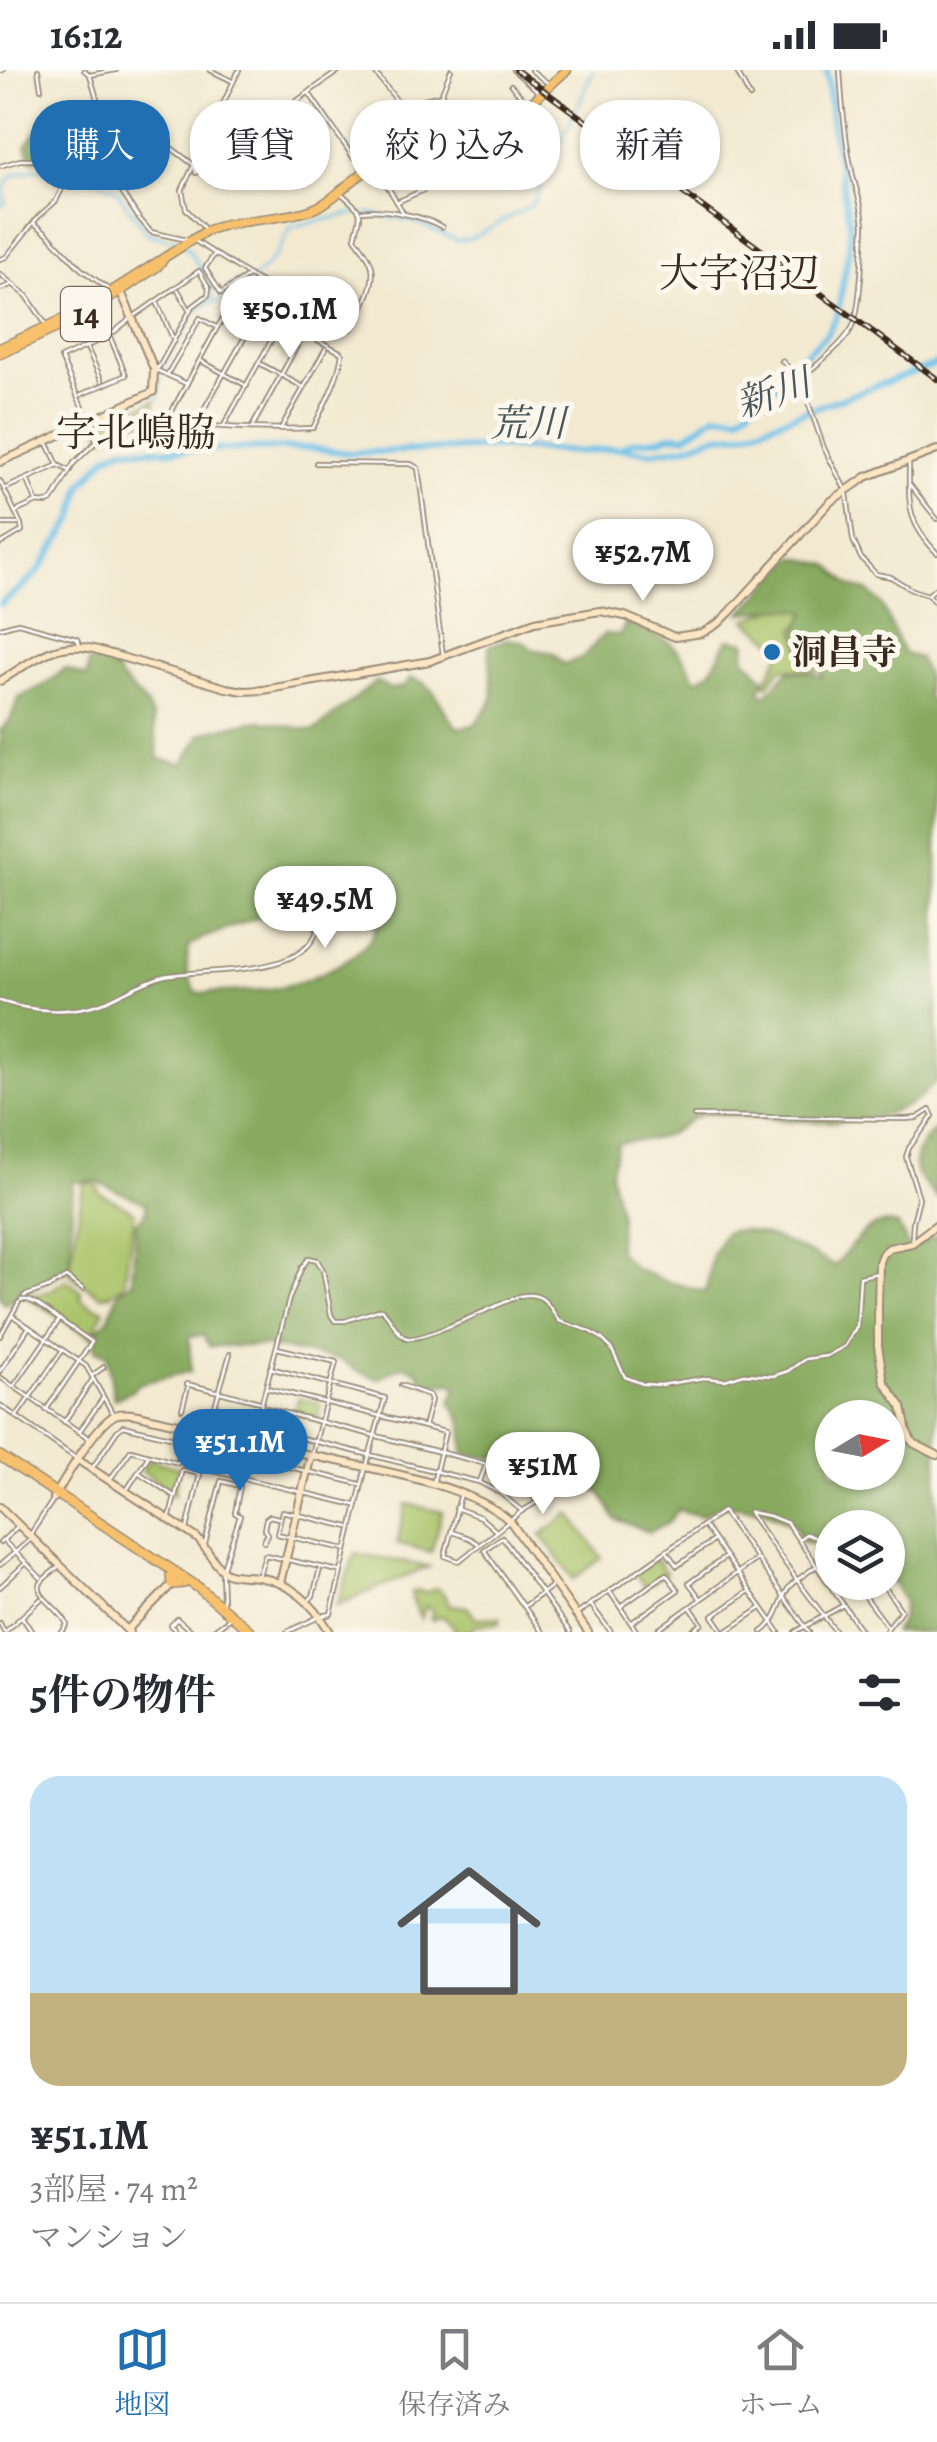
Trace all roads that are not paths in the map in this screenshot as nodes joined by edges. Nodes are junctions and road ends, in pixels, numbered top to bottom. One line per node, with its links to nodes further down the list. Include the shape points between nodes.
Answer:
1 (38, 70): 20 (street)
2 (84, 70): 15 (street)
3 (116, 70): 14 (street)
4 (210, 70): 17 (street)
5 (239, 70): 17 (street)
6 (340, 70): 21 (street)
7 (373, 70): 28 (street)
8 (451, 70): 23 (street)
9 (513, 70): 16 (street)
10 (531, 70): 16 (street); 19 (street)
11 (567, 70): 19 (main road, 14)
12 (736, 70): 24 (street)
13 (840, 70): 78 (street, via 864,224 858,311 843,339)
14 (107, 71): 15 (street)
15 (90, 75): 25 (street)
16 (522, 78): 22 (street)
17 (234, 81): 26 (street)
18 (511, 85): 31 (street)
19 (550, 85): 22 (main road, 14)
20 (41, 89)
21 (309, 92): 27 (street); 33 (street)
22 (540, 94): 32 (main road, 14)
23 (442, 95): 29 (street); 30 (street)
24 (750, 97)
25 (97, 100)
26 (225, 100)
27 (298, 100)
28 (395, 100)
29 (423, 100)
30 (440, 100)
31 (524, 100)
32 (533, 100)
33 (350, 153)
34 (30, 160): 35 (street)
35 (0, 166)
36 (190, 172): 48 (street, via 182,195)
37 (350, 183): 42 (main road, 14)
38 (62, 190): 46 (street)
39 (119, 190): 49 (street, via 151,232)
40 (390, 190): 43 (street)
41 (424, 190): 43 (street)
42 (340, 192): 44 (street); 48 (main road, 14, via 308,211)
43 (397, 202): 45 (street)
44 (360, 211): 45 (street); 61 (street, via 356,238 372,264 369,291 351,329)
45 (405, 215): 47 (street)
46 (34, 223): 51 (street); 58 (street, via 81,269)
47 (442, 227)
48 (206, 231): 49 (main road, 14)
49 (188, 243): 50 (street, via 200,242); 58 (main road, 14)
50 (215, 254): 53 (street); 53 (street, via 205,268 222,293)
51 (0, 258)
52 (0, 274): 54 (street)
53 (253, 278): 56 (street); 63 (street)
54 (12, 284): 57 (street); 64 (street)
55 (176, 287): 59 (street); 60 (street); 60 (street, via 199,271 210,291)
56 (273, 287): 61 (street); 76 (street)
57 (0, 289)
58 (117, 290): 62 (street); 64 (main road, 14, via 85,315)
59 (156, 301): 62 (street); 67 (street)
60 (190, 310): 67 (street)
61 (317, 310): 65 (street)
62 (132, 318): 66 (street); 74 (street)
63 (217, 328): 71 (street); 75 (street, via 200,318)
64 (48, 330): 70 (main road, 14)
65 (305, 332): 68 (street); 73 (street, via 282,321); 77 (street)
66 (109, 336): 69 (street); 79 (street, via 126,374)
67 (174, 341): 74 (street)
68 (327, 345): 82 (street); 88 (street, via 342,353 341,360 313,428)
69 (86, 346): 79 (street); 83 (street, via 61,358)
70 (0, 351)
71 (200, 360): 76 (street); 80 (street)
72 (783, 361): 78 (street)
73 (259, 363): 77 (street); 81 (street)
74 (157, 369): 75 (street); 84 (street, via 152,394)
75 (168, 374): 80 (street)
76 (224, 374): 81 (street); 85 (street)
77 (282, 375): 82 (street); 87 (street)
78 (799, 378): 100 (street)
79 (104, 384): 83 (street)
80 (187, 384): 85 (street, via 166,422)
81 (247, 386): 86 (street)
82 (304, 387): 88 (street)
83 (78, 396): 84 (street)
84 (90, 422): 89 (street); 95 (street, via 97,441)
85 (195, 425): 86 (street)
86 (224, 427): 87 (street)
87 (252, 428): 88 (street)
88 (281, 430)
89 (47, 442): 92 (street); 94 (street)
90 (937, 450): 91 (street)
91 (909, 460): 98 (street); 100 (street)
92 (0, 462)
93 (316, 463): 113 (street, via 418,468)
94 (58, 465): 95 (street); 97 (street)
95 (70, 471): 101 (street, via 52,501)
96 (0, 480): 99 (street)
97 (27, 480): 99 (street); 101 (street)
98 (909, 482): 103 (street); 107 (street, via 917,531)
99 (4, 489): 102 (street)
100 (846, 489): 109 (street, via 861,558 876,574); 113 (street, via 702,633 675,636 600,611 535,622)
101 (37, 502): 102 (street)
102 (15, 512): 105 (street)
103 (937, 519)
104 (0, 524): 105 (street)
105 (21, 524): 106 (street, via 22,532)
106 (0, 544)
107 (937, 553)
108 (937, 587): 109 (street)
109 (928, 596): 110 (street)
110 (937, 605)
111 (0, 628): 112 (street, via 18,624)
112 (80, 645): 113 (street, via 244,691); 114 (street, via 50,650)
113 (444, 656)
114 (0, 682)
115 (319, 920): 116 (street, via 311,943 275,964 165,976 74,1008 40,1010)
116 (0, 1000)
117 (694, 1116): 119 (street, via 906,1120 930,1110 933,1116 906,1157 918,1198)
118 (937, 1224): 119 (street)
119 (912, 1243): 120 (street, via 889,1248 880,1257)
120 (879, 1273): 128 (street, via 859,1280 857,1326 845,1346 774,1376 633,1381 606,1342 560,1322 545,1299 530,1294 411,1338 380,1310 338,1321 313,1258 296,1280); 166 (street, via 884,1382 902,1407 913,1443)
121 (83, 1289): 122 (street, via 66,1276)
122 (20, 1300): 123 (street); 124 (street)
123 (13, 1316): 125 (street); 126 (street)
124 (60, 1319): 127 (street); 131 (street, via 92,1342)
125 (30, 1326): 127 (street); 134 (street)
126 (0, 1336)
127 (46, 1338): 129 (street); 139 (street)
128 (276, 1347): 133 (street); 137 (street, via 336,1362)
129 (63, 1350): 131 (street); 143 (street)
130 (230, 1354): 141 (street)
131 (79, 1360): 135 (street); 148 (street)
132 (104, 1367): 135 (street)
133 (270, 1368): 137 (street); 140 (street)
134 (0, 1371)
135 (93, 1377): 142 (street); 152 (street)
136 (0, 1378): 139 (street)
137 (330, 1383): 144 (street); 150 (street, via 385,1398)
138 (400, 1385): 156 (street, via 429,1396)
139 (13, 1387): 143 (street)
140 (265, 1387): 144 (street); 146 (street)
141 (220, 1393): 146 (street); 147 (street, via 188,1384); 154 (street)
142 (104, 1397): 149 (street); 158 (street)
143 (29, 1399): 148 (street); 151 (street)
144 (325, 1402): 150 (street); 153 (street)
145 (0, 1405): 151 (street)
146 (261, 1405): 153 (street); 157 (street)
147 (182, 1409)
148 (46, 1410): 152 (street)
149 (114, 1415): 155 (street); 160 (street)
150 (380, 1415): 156 (street); 159 (street)
151 (16, 1417): 171 (street)
152 (64, 1422): 158 (street)
153 (320, 1422): 159 (street); 163 (street)
154 (210, 1423)
155 (188, 1426): 161 (street); 162 (street)
156 (424, 1426): 164 (street, via 445,1432)
157 (255, 1427): 162 (street); 163 (street)
158 (79, 1432): 160 (street)
159 (375, 1435): 164 (street); 165 (street)
160 (91, 1440): 171 (street)
161 (184, 1440): 167 (street, via 178,1463); 174 (street, via 124,1426)
162 (252, 1440): 168 (street); 169 (street)
163 (315, 1441): 165 (street); 169 (street)
164 (441, 1452): 172 (street); 178 (street)
165 (369, 1454): 173 (street); 178 (street)
166 (937, 1455)
167 (149, 1456): 177 (street); 180 (street, via 131,1450)
168 (248, 1456): 176 (street); 179 (street); 179 (street, via 190,1443 184,1464)
169 (312, 1456): 173 (street); 176 (street)
170 (0, 1459): 187 (highway)
171 (78, 1460): 174 (street); 187 (street)
172 (487, 1464): 175 (street); 181 (street)
173 (366, 1467): 182 (street); 183 (street)
174 (92, 1468): 180 (street)
175 (500, 1470): 189 (street); 189 (street, via 511,1456 545,1473 559,1489)
176 (308, 1471): 182 (street); 185 (street)
177 (138, 1472): 184 (street); 188 (street)
178 (436, 1472): 181 (street); 183 (street)
179 (242, 1478): 185 (street)
180 (110, 1479): 184 (street)
181 (480, 1482): 193 (street)
182 (361, 1484): 190 (street)
183 (432, 1484): 186 (street)
184 (126, 1490): 195 (street)
185 (302, 1493): 190 (street); 194 (street)
186 (461, 1493): 192 (street); 197 (street)
187 (55, 1496): 205 (street); 231 (highway); 247 (highway)
188 (175, 1496): 195 (street); 202 (street, via 182,1470 200,1474)
189 (538, 1501): 193 (street)
190 (356, 1505): 200 (street)
191 (0, 1508): 199 (street)
192 (456, 1508): 203 (street); 204 (street)
193 (522, 1511): 197 (street)
194 (297, 1514): 196 (street, via 282,1511); 200 (street); 206 (street)
195 (169, 1518): 202 (street)
196 (280, 1519): 206 (street, via 277,1534); 211 (street, via 266,1519)
197 (510, 1521): 203 (street); 233 (street)
198 (703, 1525): 209 (street); 215 (street); 219 (street, via 722,1511)
199 (18, 1526): 205 (street); 208 (street)
200 (351, 1527): 214 (street)
201 (1, 1530): 208 (street)
202 (187, 1530): 212 (street)
203 (497, 1531): 213 (street)
204 (451, 1532): 213 (street); 213 (street, via 445,1556 459,1560)
205 (31, 1537): 216 (street); 222 (street)
206 (292, 1537): 214 (street); 218 (street)
207 (815, 1538): 210 (street)
208 (3, 1540): 216 (street)
209 (714, 1540): 215 (street, via 677,1566); 217 (street)
210 (798, 1540): 223 (street); 230 (street, via 786,1524 749,1512)
211 (264, 1542)
212 (205, 1545): 225 (street); 225 (street, via 222,1481 240,1486 240,1516)
213 (479, 1546)
214 (346, 1550): 226 (street)
215 (666, 1551): 235 (street)
216 (16, 1553): 220 (street); 221 (street)
217 (726, 1557): 227 (street); 240 (street, via 689,1583)
218 (286, 1560): 224 (street); 228 (street, via 265,1555); 232 (street)
219 (756, 1560): 227 (street); 239 (street)
220 (26, 1564): 229 (street); 234 (street)
221 (0, 1565)
222 (60, 1566): 238 (street, via 40,1584); 262 (street)
223 (815, 1567): 230 (street)
224 (320, 1568): 226 (street); 244 (street)
225 (222, 1571): 228 (street); 247 (street)
226 (341, 1571): 254 (street, via 330,1614)
227 (737, 1573): 236 (street); 240 (street)
228 (258, 1577): 232 (street)
229 (41, 1578)
230 (796, 1580): 239 (street); 255 (street)
231 (175, 1581): 256 (highway); 262 (street)
232 (280, 1583): 244 (street)
233 (555, 1584): 237 (street); 252 (street)
234 (0, 1588)
235 (609, 1591): 245 (street); 249 (street)
236 (750, 1591): 251 (street); 280 (street, via 713,1616)
237 (542, 1594): 248 (street); 248 (street, via 502,1537 493,1543 484,1550); 274 (street)
238 (44, 1597): 253 (street); 265 (street, via 66,1618)
239 (784, 1598): 259 (street); 260 (street)
240 (701, 1600): 250 (street)
241 (839, 1600): 246 (street)
242 (867, 1600): 261 (street)
243 (893, 1600): 261 (street, via 901,1610)
244 (308, 1601): 254 (street)
245 (590, 1604): 252 (street); 276 (street)
246 (843, 1605): 255 (street); 286 (street)
247 (223, 1606): 270 (highway)
248 (524, 1607): 273 (street)
249 (620, 1607): 258 (street); 258 (street, via 666,1574 678,1590)
250 (691, 1607): 278 (street); 279 (street, via 702,1624)
251 (761, 1608): 259 (street); 280 (street)
252 (576, 1615): 275 (street)
253 (21, 1616): 263 (street); 264 (street)
254 (320, 1616): 271 (street); 272 (street)
255 (824, 1616): 260 (street); 285 (street)
256 (230, 1618): 268 (street); 269 (highway)
257 (0, 1623): 263 (street)
258 (631, 1623): 277 (street)
259 (773, 1624): 281 (street); 282 (street)
260 (804, 1626): 283 (street); 284 (street)
261 (886, 1630)
262 (128, 1631)
263 (5, 1632)
264 (32, 1632)
265 (62, 1632)
266 (176, 1632): 267 (street, via 171,1625 177,1619)
267 (192, 1632)
268 (211, 1632)
269 (243, 1632)
270 (252, 1632)
271 (288, 1632)
272 (330, 1632)
273 (542, 1632)
274 (570, 1632)
275 (588, 1632)
276 (611, 1632)
277 (637, 1632)
278 (655, 1632)
279 (690, 1632)
280 (725, 1632)
281 (762, 1632)
282 (779, 1632)
283 (795, 1632)
284 (808, 1632)
285 (836, 1632)
286 (862, 1632)

